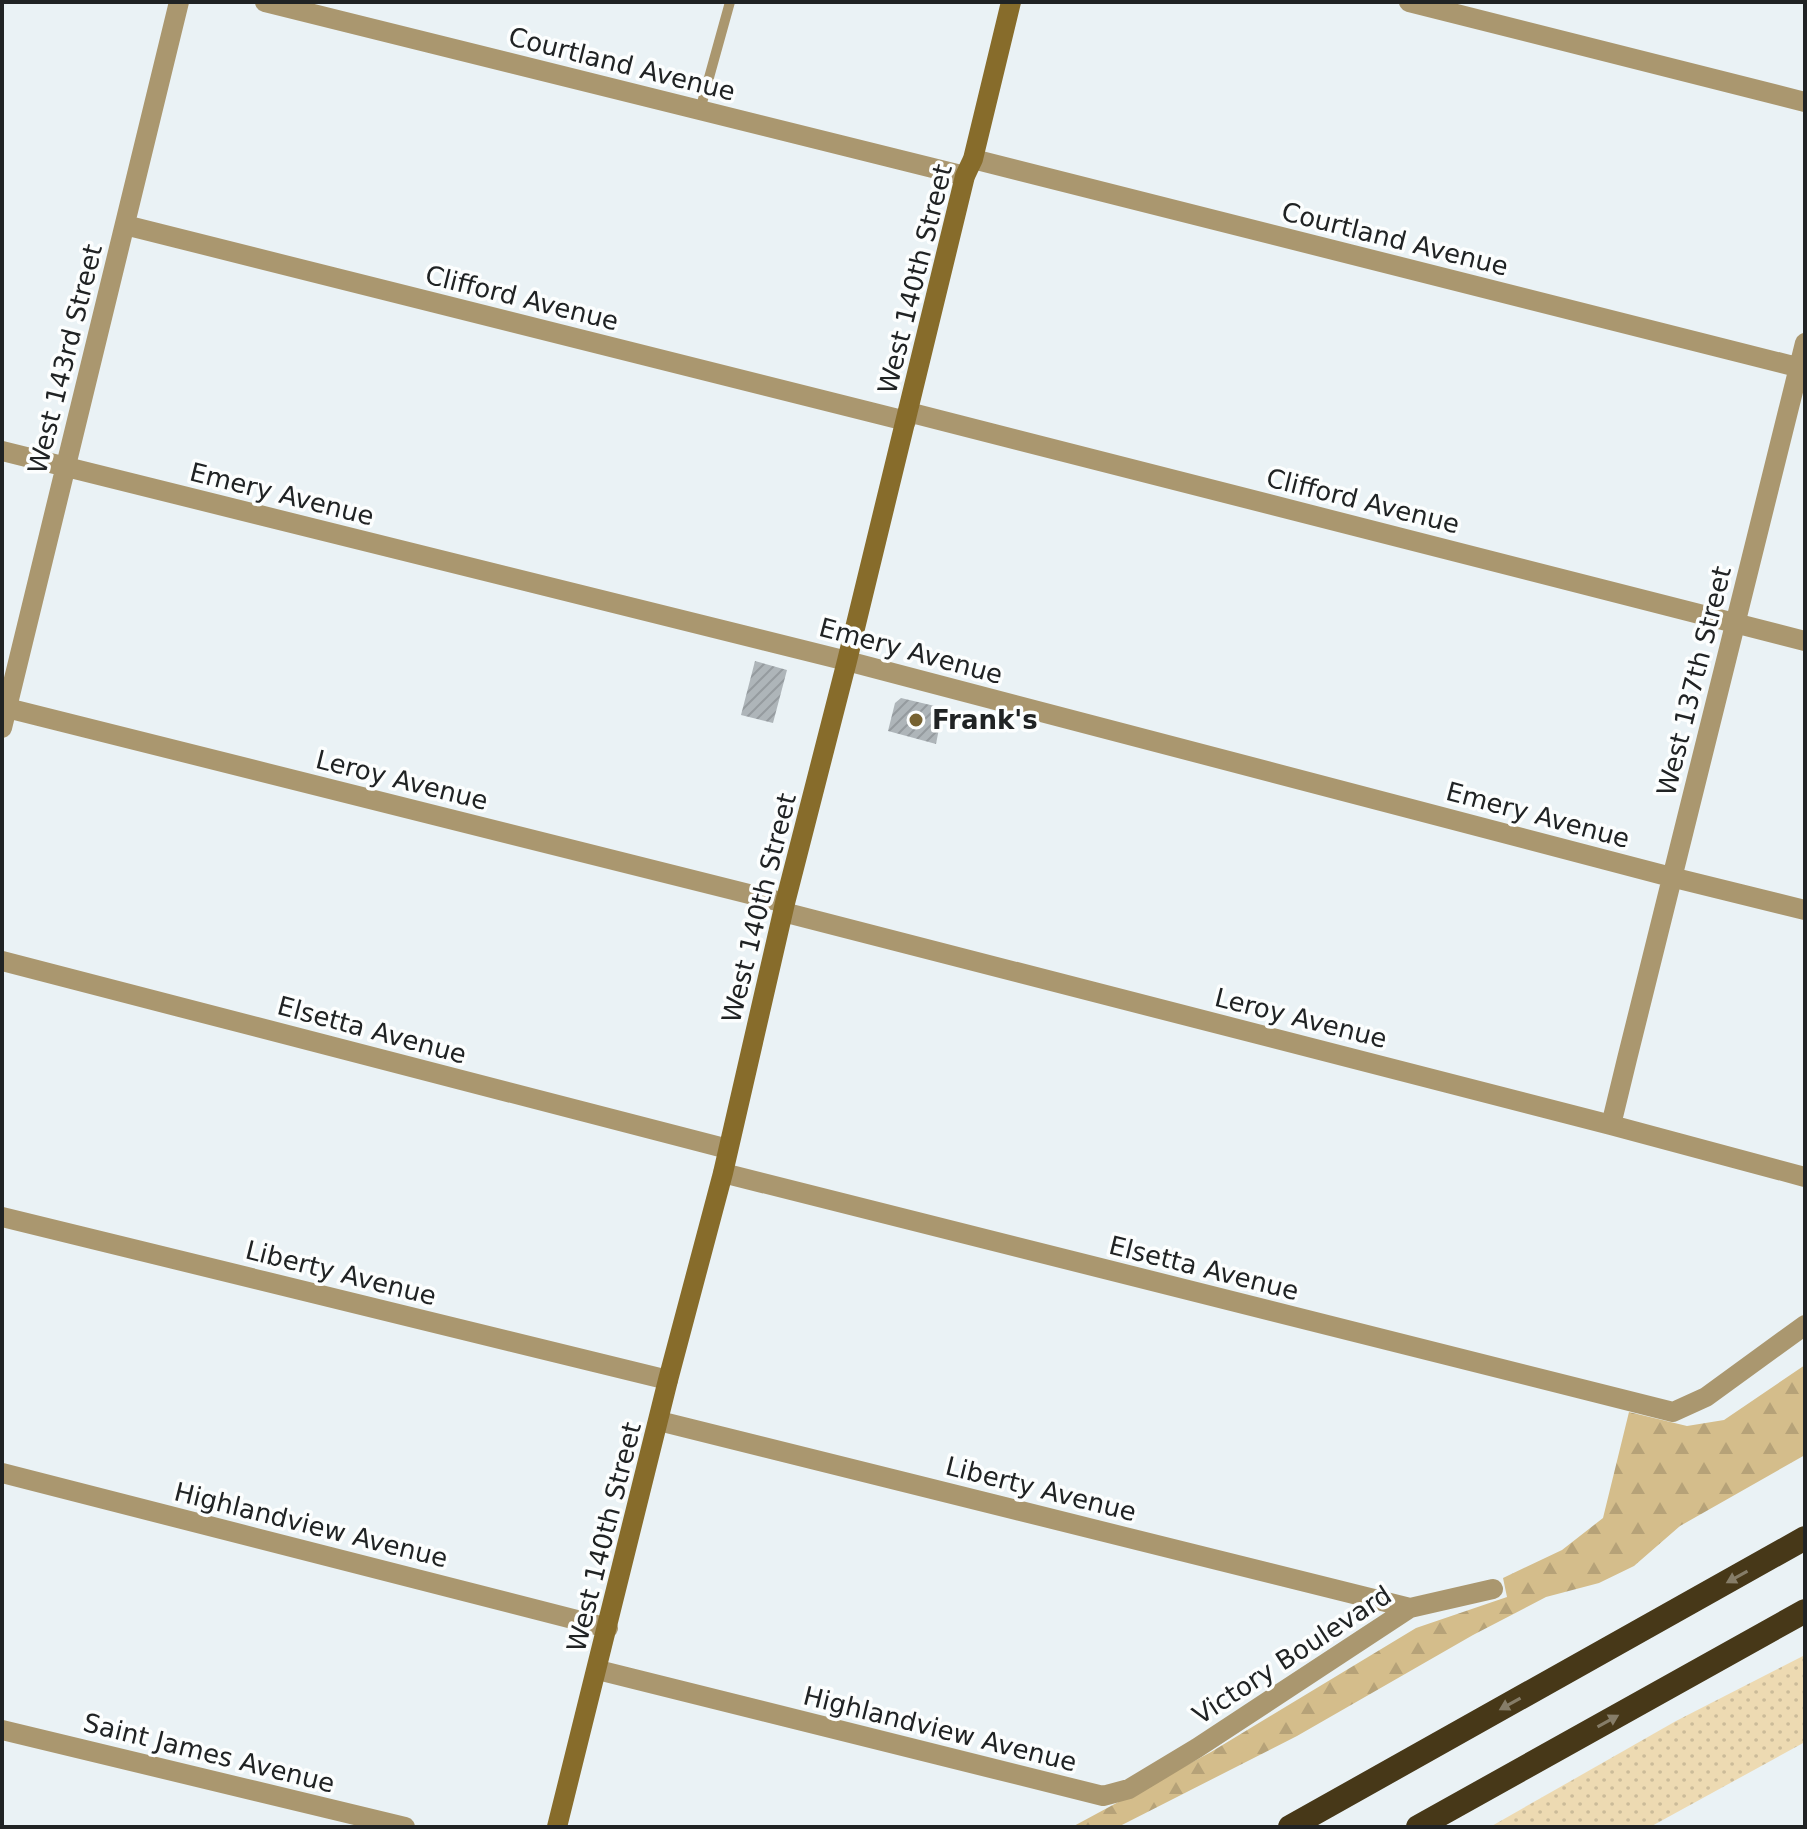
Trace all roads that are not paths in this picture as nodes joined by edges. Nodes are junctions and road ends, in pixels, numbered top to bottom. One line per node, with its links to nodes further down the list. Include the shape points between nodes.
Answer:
1 (179, 2): 9 (street, West 143rd Street)
2 (265, 2): 7 (street, Courtland Avenue)
3 (730, 2): 7 (lane)
4 (1011, 2): 8 (street, West 140th Street)
5 (1409, 2): 6 (street)
6 (1805, 102)
7 (700, 110): 8 (street, Courtland Avenue)
8 (969, 168): 11 (street, Courtland Avenue); 12 (street, West 140th Street)
9 (125, 225): 12 (street, Clifford Avenue); 14 (street, West 143rd Street)
10 (1805, 343): 11 (street, West 137th Street)
11 (1802, 369): 15 (street, West 137th Street)
12 (907, 416): 15 (street, Clifford Avenue); 17 (street, West 140th Street)
13 (2, 451): 14 (street, Emery Avenue)
14 (64, 467): 17 (street, Emery Avenue); 18 (street, West 143rd Street)
15 (1737, 623): 16 (street, Clifford Avenue); 20 (street, West 137th Street)
16 (1805, 641)
17 (847, 661): 20 (street, Emery Avenue); 21 (street, West 140th Street)
18 (7, 708): 19 (street, West 143rd Street); 21 (street, Leroy Avenue)
19 (2, 728)
20 (1671, 877): 22 (street, Emery Avenue); 24 (street, West 137th Street)
21 (784, 908): 24 (street, Leroy Avenue); 25 (street, West 140th Street)
22 (1805, 910)
23 (2, 961): 25 (street, Elsetta Avenue)
24 (1611, 1125): 27 (street, Leroy Avenue)
25 (728, 1149): 26 (street, West 140th Street)
26 (723, 1173): 29 (street, Elsetta Avenue, via 1673,1412 1706,1397); 30 (street, West 140th Street)
27 (1805, 1177)
28 (2, 1217): 30 (street, Liberty Avenue)
29 (1805, 1325)
30 (668, 1380): 31 (street, West 140th Street)
31 (659, 1421): 35 (street, Liberty Avenue); 38 (street, West 140th Street)
32 (2, 1473): 38 (street, Highlandview Avenue)
33 (1801, 1540): 45 (highway, one-way to 45)
34 (1493, 1589): 35 (street, Victory Boulevard)
35 (1410, 1608): 42 (street, Victory Boulevard)
36 (1805, 1611): 39 (highway)
37 (1805, 1619): 39 (highway)
38 (608, 1628): 40 (street, West 140th Street)
39 (1743, 1645): 46 (highway, one-way to 39)
40 (598, 1670): 42 (street, Highlandview Avenue, via 1103,1796); 44 (street, West 140th Street)
41 (2, 1730): 43 (street, Saint James Avenue)
42 (1129, 1789)
43 (405, 1827)
44 (557, 1827)
45 (1290, 1827)
46 (1418, 1827)

